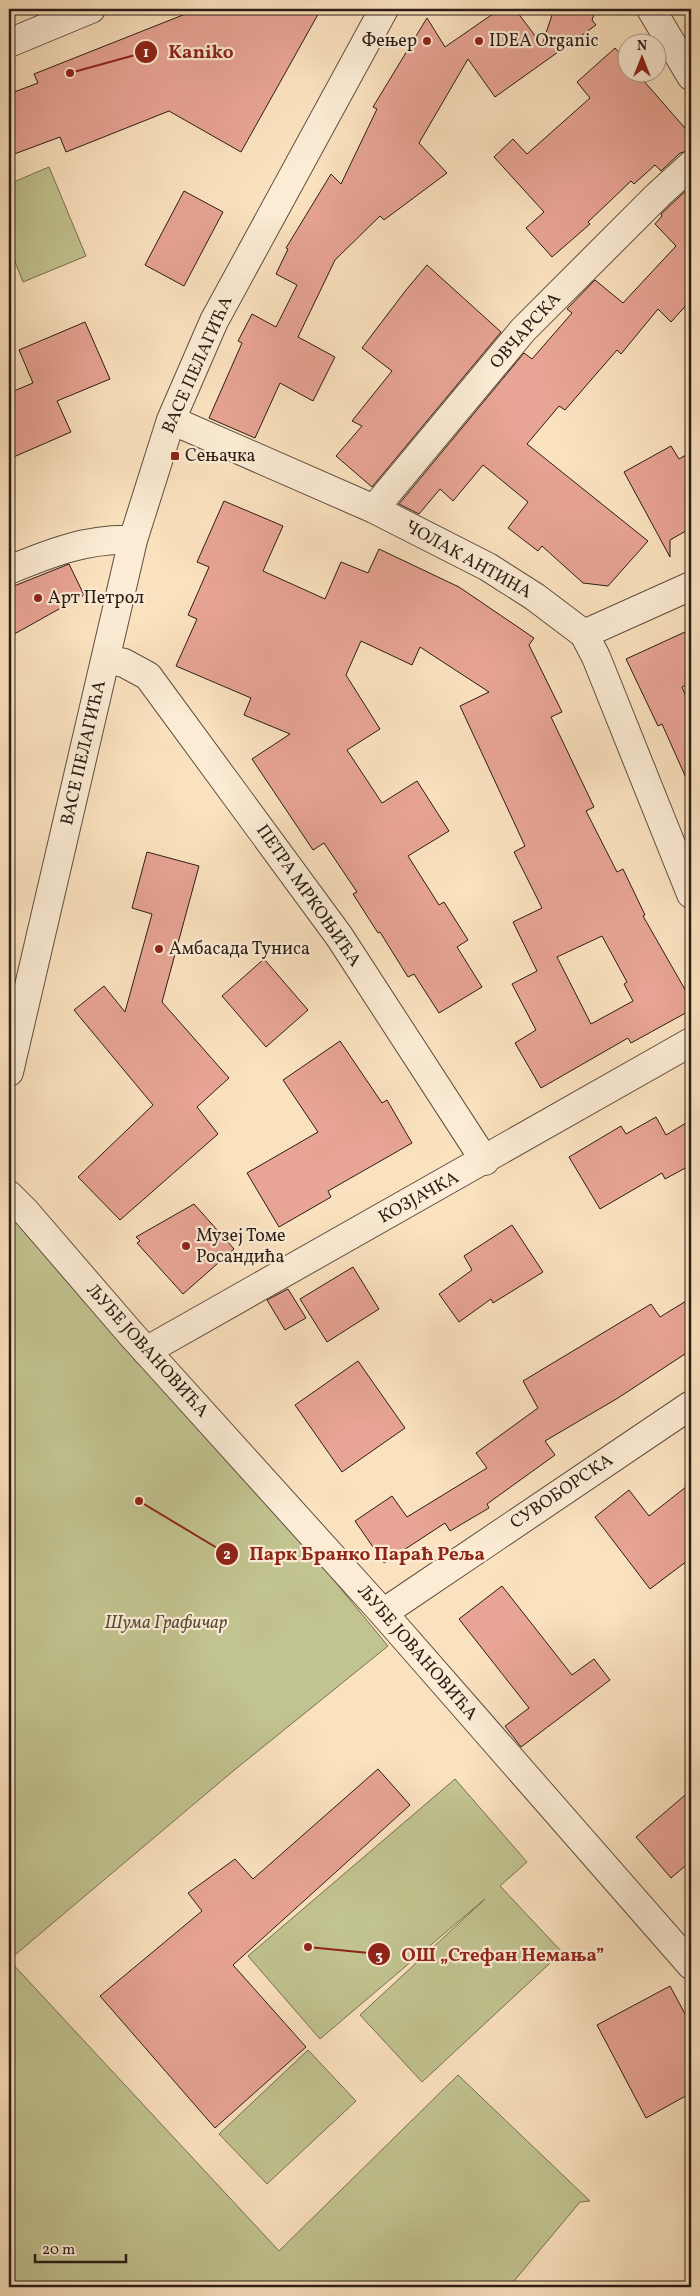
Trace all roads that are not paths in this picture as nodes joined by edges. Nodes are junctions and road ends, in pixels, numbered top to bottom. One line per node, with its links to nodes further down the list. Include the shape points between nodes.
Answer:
1 (91, 9): 4 (street)
2 (384, 9): 7 (street, ВАСЕ ПЕЛАГИЋА, via 214,321)
3 (651, 9): 5 (street)
4 (9, 43)
5 (691, 76)
6 (691, 165): 8 (street, ОВЧАРСКА, via 522,330)
7 (171, 420): 8 (street, ЧОЛАК АНТИНА); 9 (street, ВАСЕ ПЕЛАГИЋА)
8 (374, 509): 12 (street, ЧОЛАК АНТИНА, via 488,567 536,597)
9 (133, 540): 10 (street, via 90,542 55,550); 13 (street, ВАСЕ ПЕЛАГИЋА)
10 (9, 570)
11 (691, 586): 12 (street)
12 (584, 634): 14 (street, ЧОЛАК АНТИНА)
13 (106, 659): 16 (street, ВАСЕ ПЕЛАГИЋА); 17 (street, ПЕТРА МРКОЊИЋА, via 124,663 148,676 339,936)
14 (691, 894)
15 (691, 1042): 17 (street, КОЗЈАЧКА)
16 (9, 1072)
17 (484, 1161): 19 (street, КОЗЈАЧКА)
18 (9, 1195): 19 (street, ЉУБЕ ЈОВАНОВИЋА)
19 (146, 1351): 21 (street, ЉУБЕ ЈОВАНОВИЋА)
20 (691, 1405): 21 (street, СУВОБОРСКА)
21 (383, 1613): 22 (street, ЉУБЕ ЈОВАНОВИЋА)
22 (689, 1957)

